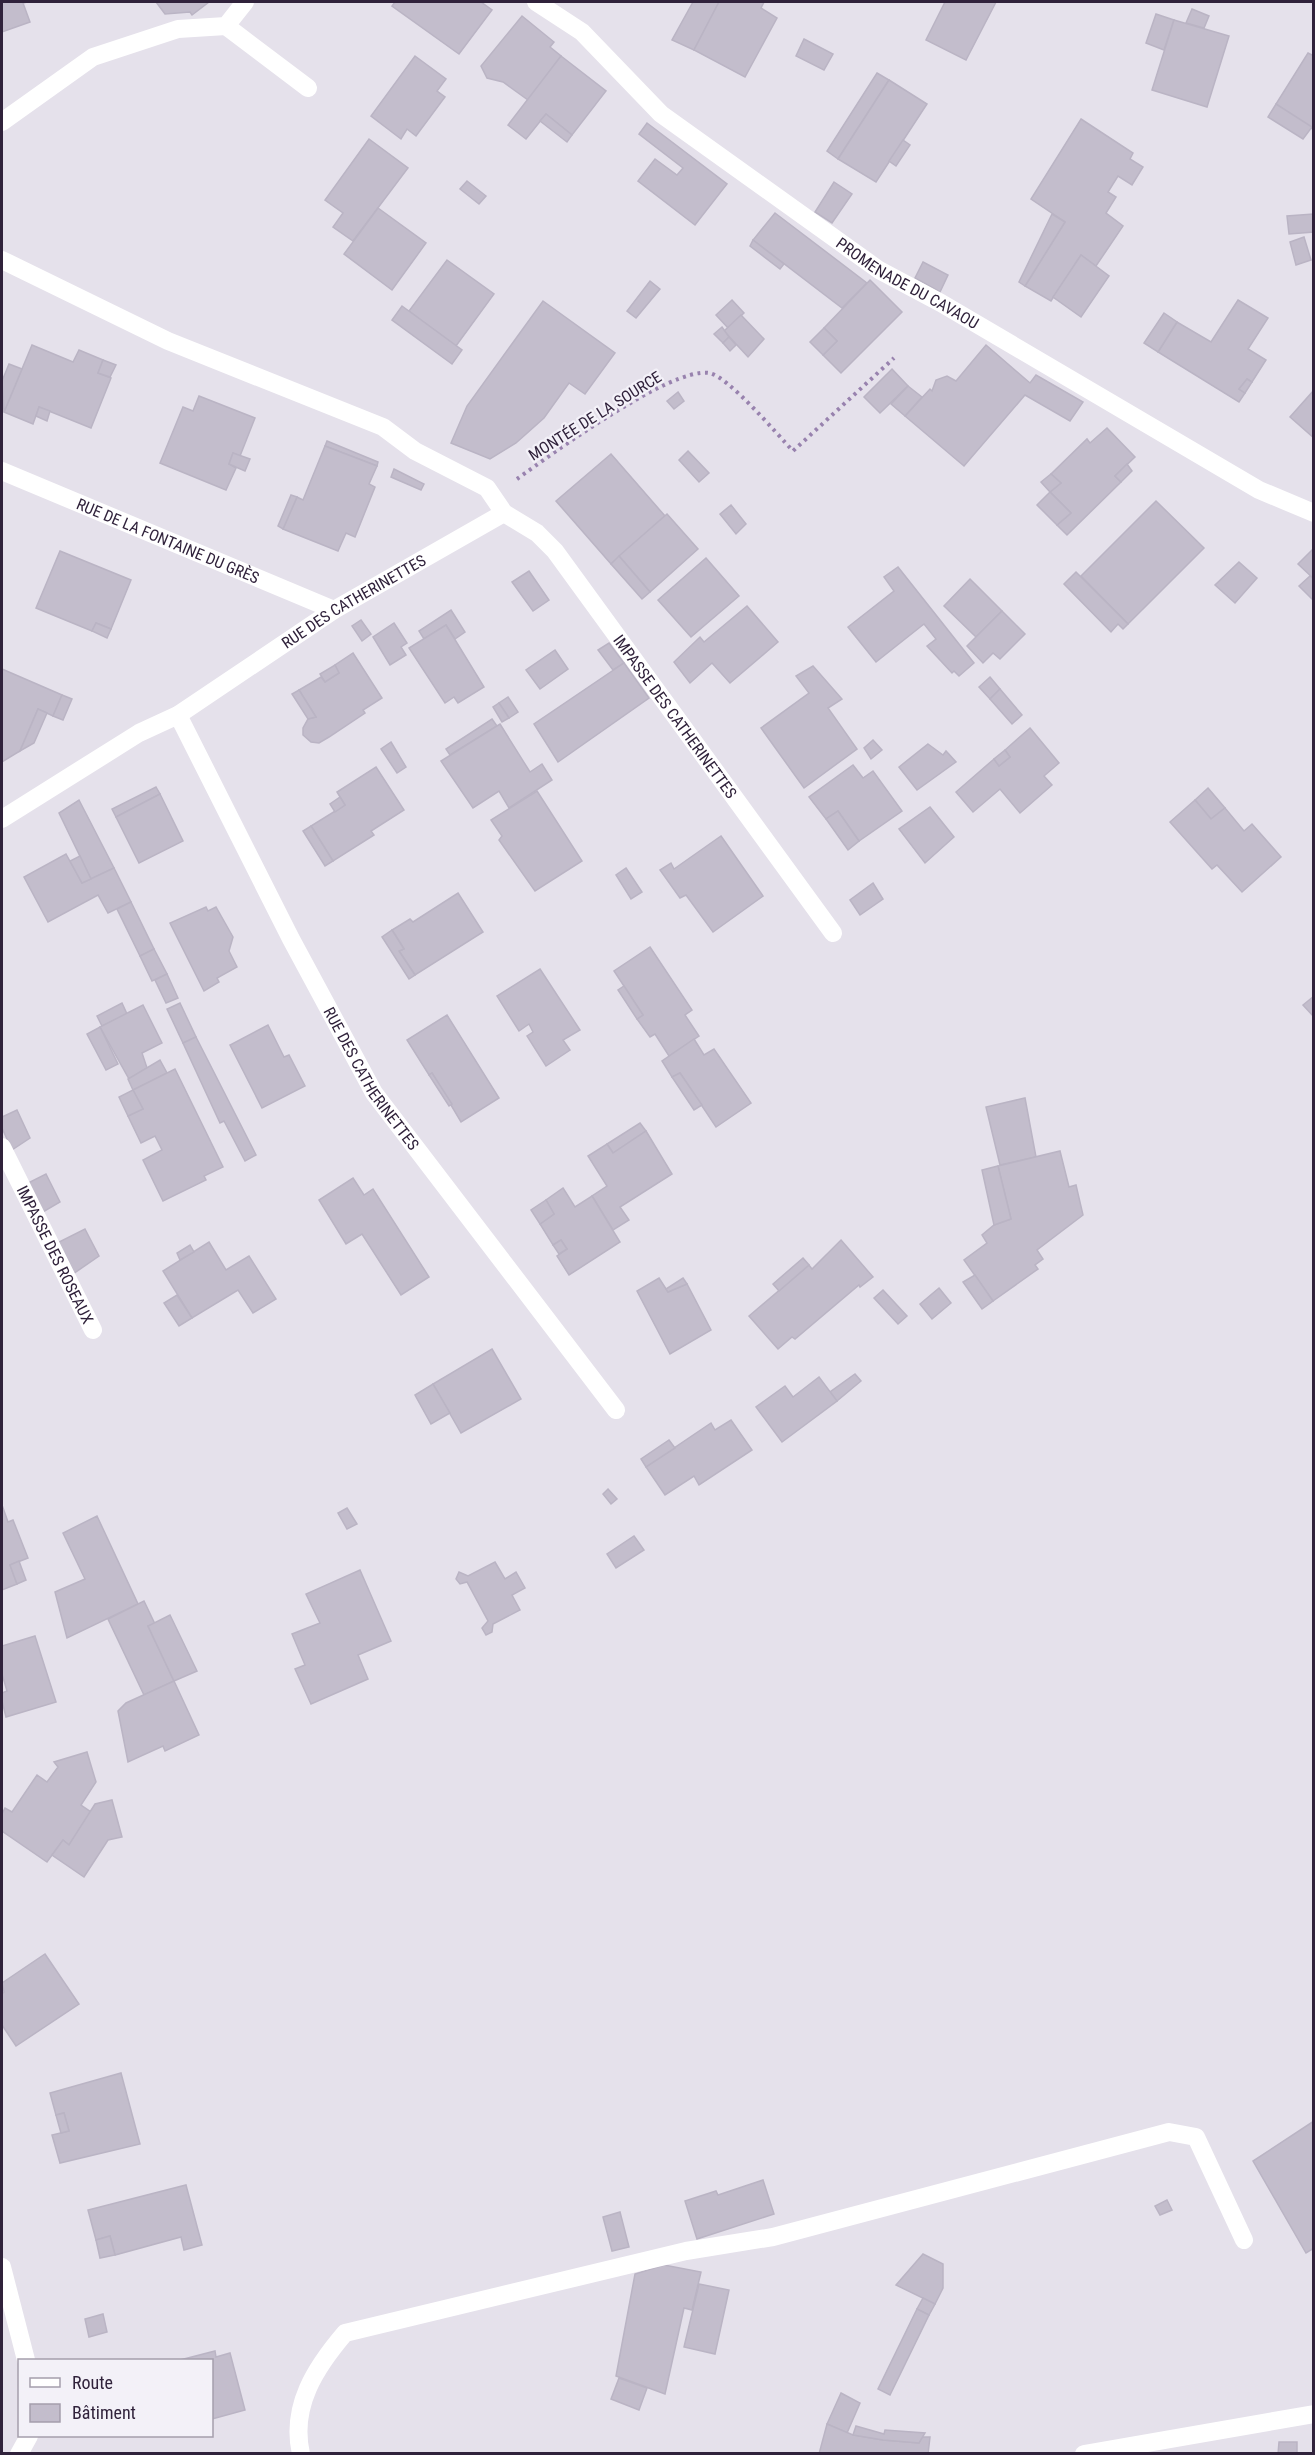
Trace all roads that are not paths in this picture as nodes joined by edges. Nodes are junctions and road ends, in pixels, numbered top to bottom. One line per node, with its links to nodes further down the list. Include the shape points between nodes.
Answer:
1 (245, 2): 3 (street)
2 (536, 2): 9 (street, PROMENADE DU CAVAOU, via 582,32 661,114 879,270 1259,490)
3 (226, 26): 4 (street); 5 (street, via 178,29 93,57)
4 (308, 88)
5 (2, 122)
6 (2, 260): 8 (street, via 168,341 383,427 415,451 487,488)
7 (2, 471): 10 (street, RUE DE LA FONTAINE DU GRÈS)
8 (504, 513): 10 (street, RUE DES CATHERINETTES); 13 (street, IMPASSE DES CATHERINETTES, via 537,532 555,551)
9 (1314, 513)
10 (334, 609): 11 (street, RUE DES CATHERINETTES)
11 (178, 715): 12 (street, RUE DES CATHERINETTES, via 139,733); 16 (street, RUE DES CATHERINETTES, via 374,1093)
12 (2, 819)
13 (833, 933)
14 (2, 1147): 15 (street, IMPASSE DES ROSEAUX)
15 (93, 1330)
16 (616, 1410)
17 (1244, 2240): 23 (street, via 1196,2137 1169,2132 773,2237 686,2251 345,2332 321,2360 303,2396 297,2438)
18 (2, 2267): 19 (street)
19 (25, 2359)
20 (1314, 2414): 24 (street)
21 (28, 2437): 22 (street)
22 (19, 2454)
23 (301, 2454)
24 (1084, 2454)

